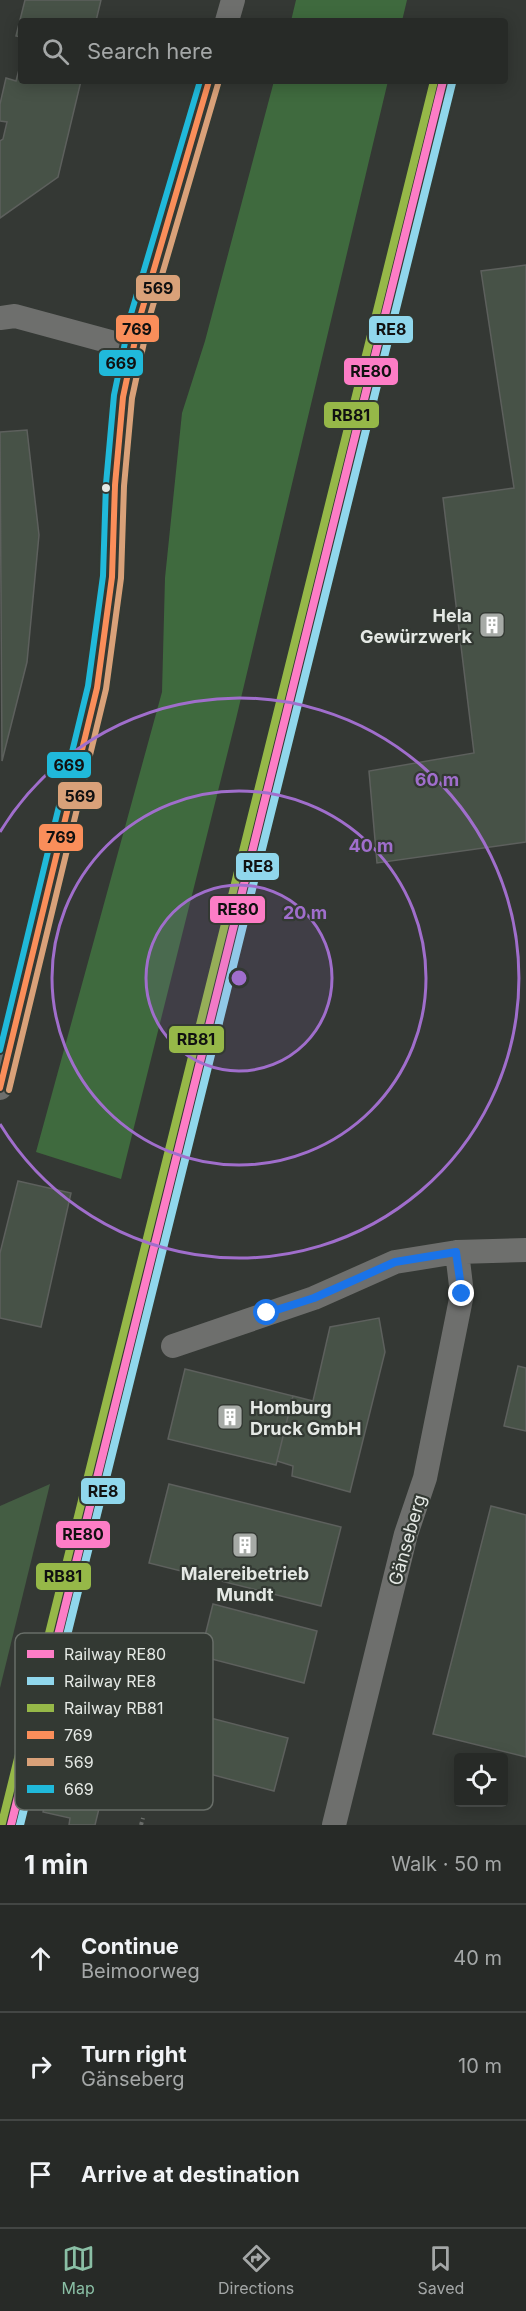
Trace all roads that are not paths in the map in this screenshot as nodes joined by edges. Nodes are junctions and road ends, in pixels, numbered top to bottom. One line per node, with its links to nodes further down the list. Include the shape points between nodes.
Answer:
1 (233, 0): 2 (street)
2 (227, 18)
3 (208, 84): 5 (street)
4 (0, 318): 5 (street, via 15,316)
5 (133, 348): 6 (street, via 123,397 112,577 97,688)
6 (0, 1088)
7 (526, 1250): 8 (street)
8 (456, 1252): 9 (street, via 395,1262 314,1298); 10 (street, Gänseberg, via 462,1294 425,1478 406,1534)
9 (173, 1346)
10 (334, 1825)

